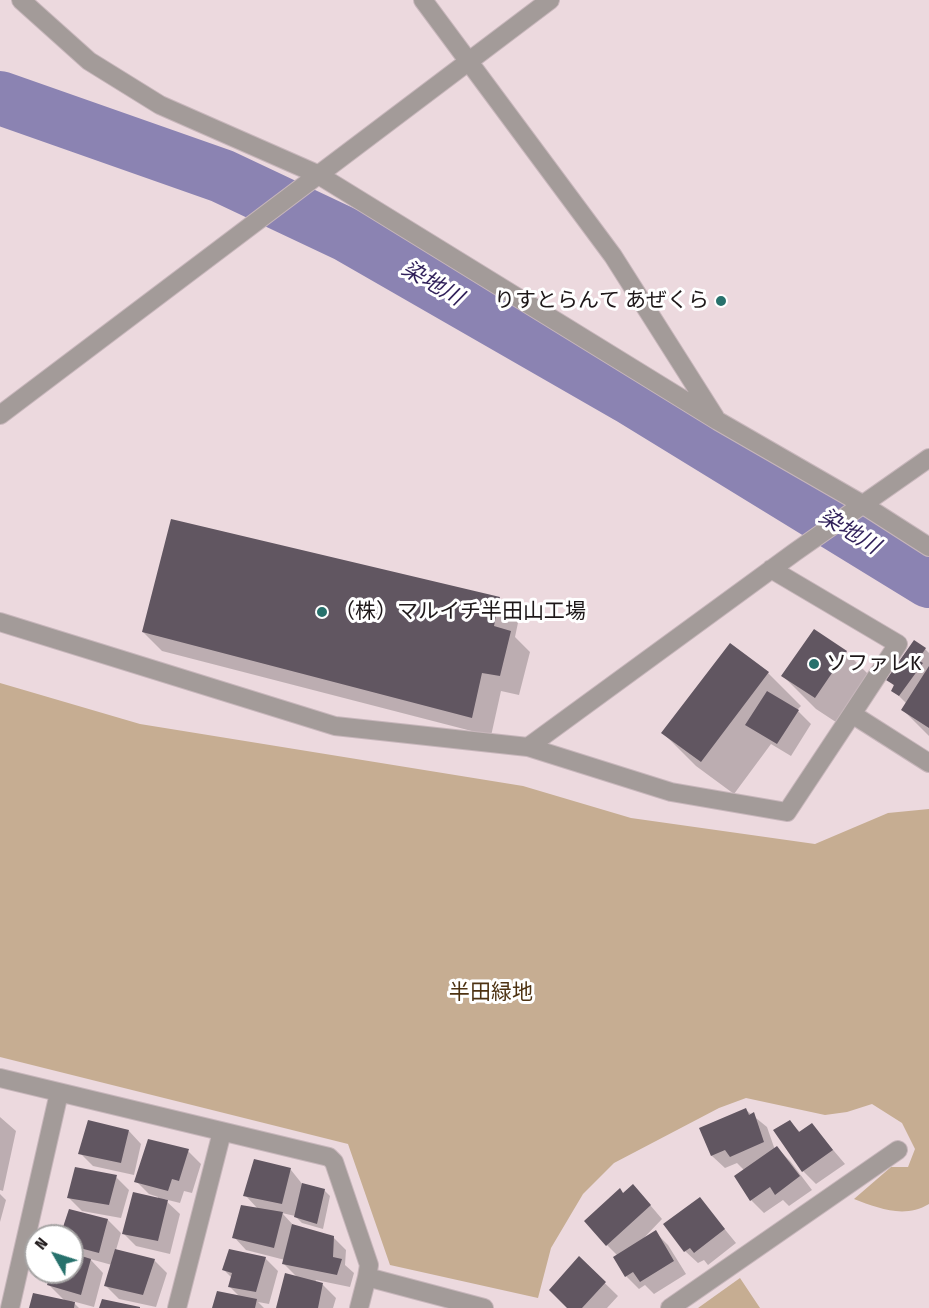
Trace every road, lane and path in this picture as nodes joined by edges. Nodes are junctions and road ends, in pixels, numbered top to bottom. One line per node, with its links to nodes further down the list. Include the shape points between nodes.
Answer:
1 (21, 0): 5 (street, via 88,61 160,105)
2 (423, 0): 4 (street)
3 (550, 0): 4 (street)
4 (468, 62): 5 (street); 7 (street, via 613,256)
5 (310, 179): 6 (street); 7 (street)
6 (0, 415)
7 (718, 421): 9 (street)
8 (929, 458): 9 (street)
9 (856, 508): 10 (street); 11 (street)
10 (929, 547)
11 (771, 569): 13 (street, via 898,645); 14 (street)
12 (0, 622): 14 (street, via 335,726)
13 (852, 714): 14 (street, via 787,812 671,792); 15 (street)
14 (528, 747)
15 (929, 763)
16 (0, 1078): 17 (street)
17 (59, 1092): 18 (street); 21 (street)
18 (222, 1132): 20 (street, via 328,1157 334,1162 369,1265); 22 (street)
19 (898, 1150): 25 (street)
20 (367, 1277): 23 (street); 24 (street)
21 (10, 1308)
22 (177, 1308)
23 (359, 1308)
24 (484, 1308)
25 (670, 1308)

